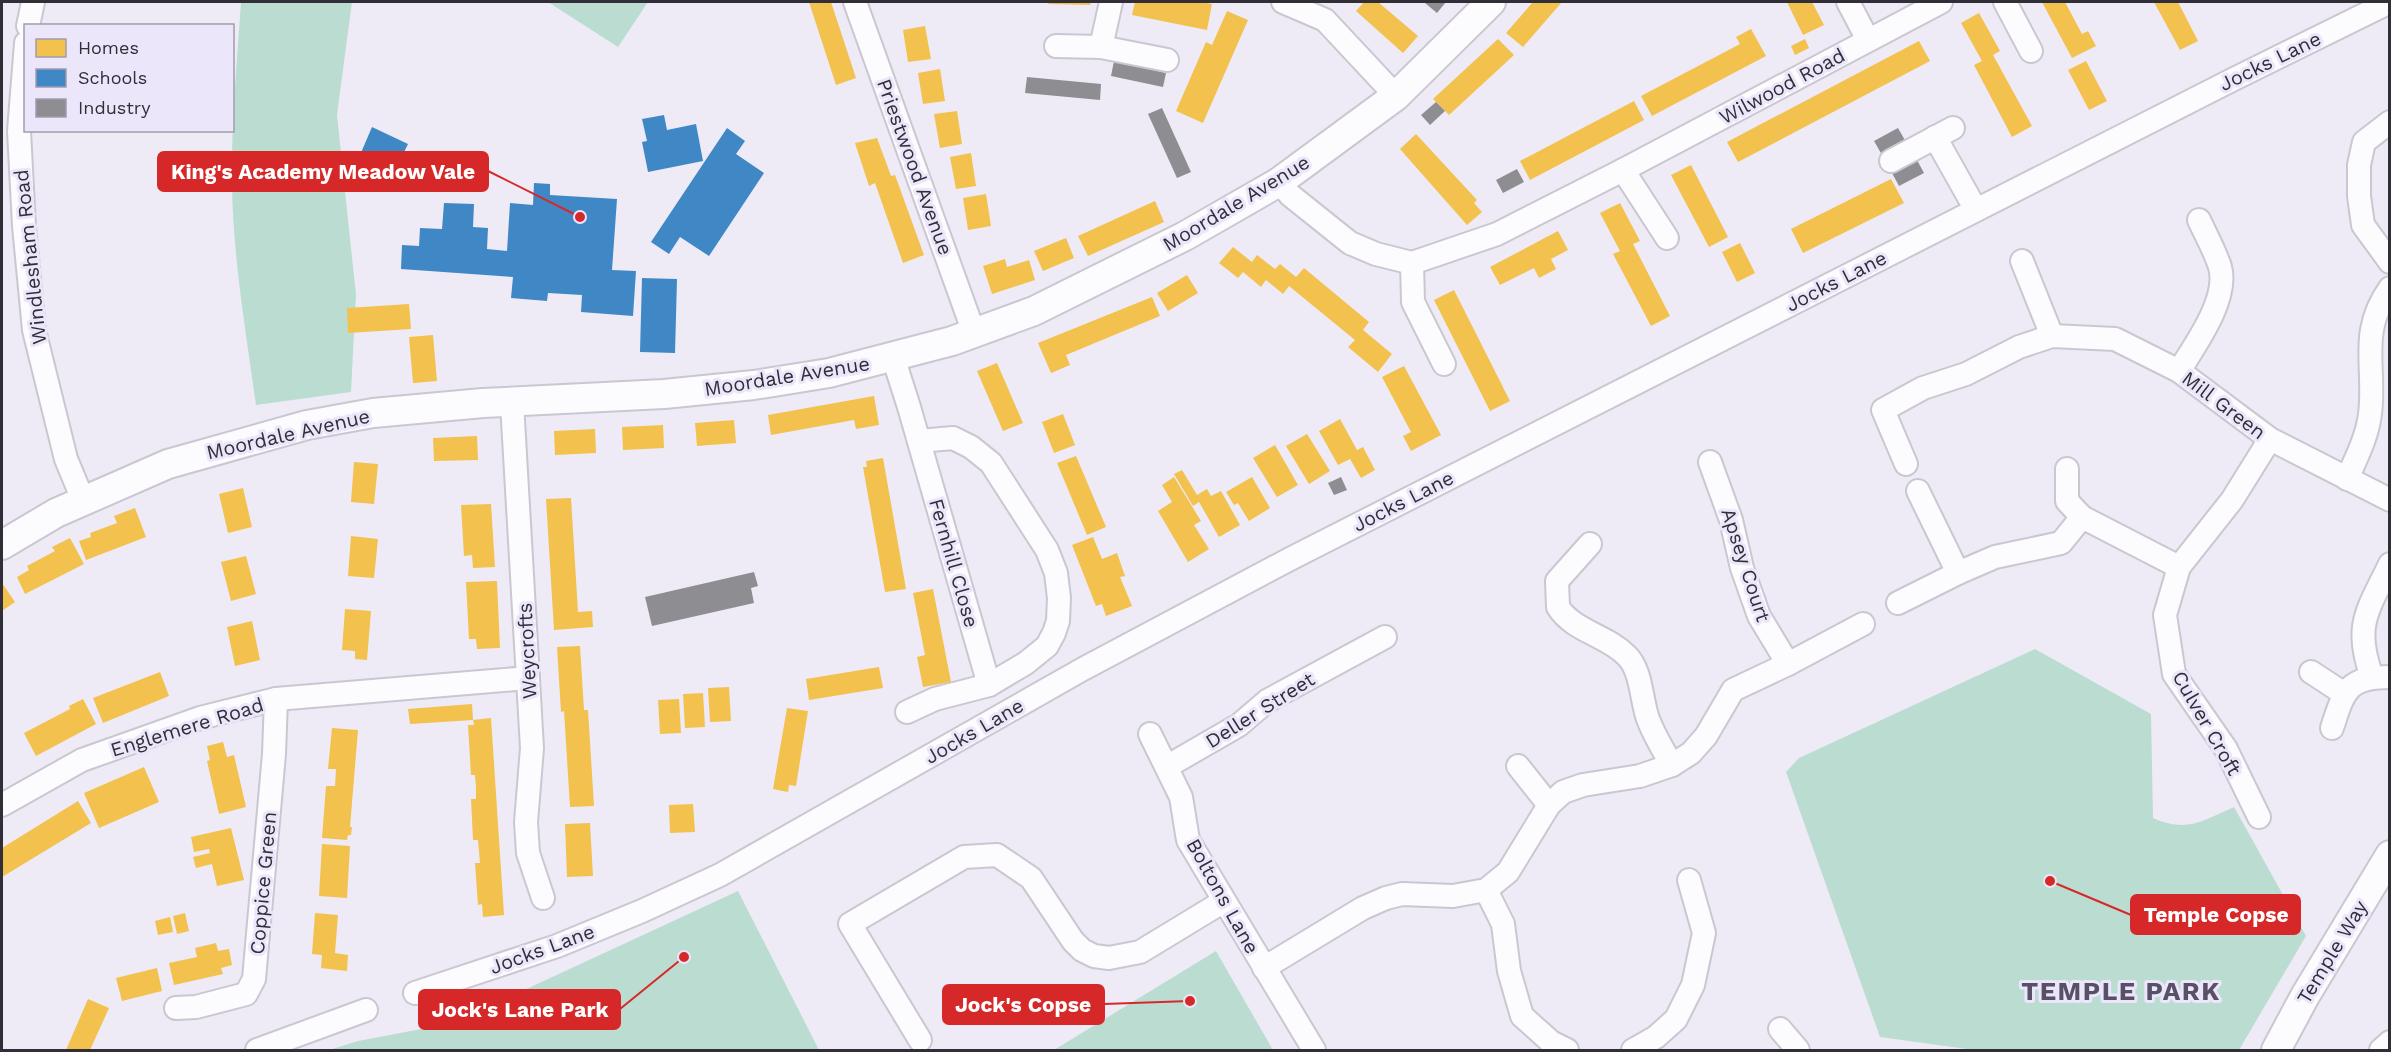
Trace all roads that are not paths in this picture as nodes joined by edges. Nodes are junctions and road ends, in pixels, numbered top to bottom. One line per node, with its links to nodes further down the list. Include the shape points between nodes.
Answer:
1 (33, 2): 10 (street)
2 (855, 2): 29 (street, Priestwood Avenue)
3 (1111, 2): 13 (street)
4 (1283, 2): 17 (street, via 1325,20)
5 (1491, 2): 17 (street, Moordale Avenue)
6 (1848, 2): 11 (street)
7 (1941, 2): 11 (street, Wilwood Road)
8 (2005, 2): 14 (street)
9 (2390, 2): 22 (street, Jocks Lane)
10 (28, 24)
11 (1868, 40): 20 (street, Wilwood Road)
12 (1056, 46): 13 (street)
13 (1101, 47): 15 (street)
14 (2030, 51)
15 (1167, 60)
16 (24, 68): 43 (street, Windlesham Road, via 19,131 34,330 66,459)
17 (1396, 96): 21 (street, Moordale Avenue)
18 (2390, 122): 26 (street, via 2364,141 2359,196 2363,225)
19 (1891, 161): 22 (street, via 1944,132)
20 (1623, 170): 24 (street); 27 (street, Wilwood Road, via 1497,234)
21 (1279, 182): 27 (street, via 1350,243); 29 (street, Moordale Avenue, via 1175,241 1034,311)
22 (1976, 210): 76 (street, Jocks Lane, via 1269,570 1083,669 720,875 557,946)
23 (2199, 220): 33 (street, via 2220,269 2220,290 2207,324)
24 (1667, 238)
25 (2022, 261): 30 (street)
26 (2390, 262)
27 (1412, 263): 32 (street, via 1413,302)
28 (2390, 288): 34 (street, via 2372,324 2369,343)
29 (974, 333): 31 (street, Moordale Avenue)
30 (2052, 336): 33 (street, Mill Green, via 2115,339); 39 (street, Mill Green, via 2019,347 1966,374 1923,388 1883,410)
31 (893, 357): 35 (street, Moordale Avenue, via 829,373 754,385); 37 (street, Fernhill Close)
32 (1444, 364)
33 (2179, 371): 36 (street, Mill Green)
34 (2380, 398): 41 (street)
35 (512, 403): 43 (street, Moordale Avenue, via 373,413 307,426 168,464); 57 (street, Weycrofts)
36 (2270, 439): 41 (street, Mill Green); 49 (street, Culver Croft, via 2232,501)
37 (919, 441): 58 (street, Fernhill Close); 58 (street, via 953,438 991,463 1047,550 1056,573 1058,621 1047,646)
38 (1710, 462): 54 (street, Apsey Court, via 1759,616)
39 (1906, 464)
40 (2067, 470): 45 (street, via 2067,501)
41 (2346, 480): 44 (street, Mill Green)
42 (1918, 491): 50 (street)
43 (83, 500): 47 (street, Moordale Avenue)
44 (2390, 500)
45 (2082, 517): 49 (street); 50 (street, via 2061,543 1995,557)
46 (1590, 544): 64 (street, via 1557,581 1558,608 1573,623 1627,655 1636,671 1648,720)
47 (2, 545)
48 (2390, 564): 56 (street, via 2367,613 2361,636 2364,654)
49 (2179, 567): 69 (street, Culver Croft, via 2165,615 2174,674 2226,749)
50 (1958, 573): 51 (street)
51 (1898, 603)
52 (1863, 624): 54 (street)
53 (1385, 637): 65 (street, Deller Street, via 1267,701 1239,725)
54 (1788, 664): 64 (street, via 1733,690 1706,736 1691,753)
55 (2311, 672): 59 (street)
56 (2381, 677): 59 (street, via 2355,684)
57 (528, 678): 60 (street, Englemere Road); 73 (street, Weycrofts, via 532,748 526,822 528,853)
58 (989, 685): 61 (street, via 935,699)
59 (2343, 693): 62 (street)
60 (276, 699): 67 (street, Englemere Road, via 200,718 82,760); 77 (street, Coppice Green, via 254,979 246,994)
61 (902, 713)
62 (2332, 728)
63 (1150, 734): 65 (street, Boltons Lane)
64 (1672, 765): 68 (street, via 1640,776 1583,785 1563,792)
65 (1168, 766): 74 (street, Boltons Lane, via 1181,797 1188,840)
66 (1518, 766): 68 (street)
67 (2, 805)
68 (1549, 805): 72 (street, via 1508,872)
69 (2259, 818)
70 (2390, 855): 87 (street, Temple Way)
71 (1689, 880): 85 (street, via 1704,933 1693,985 1677,1019)
72 (1486, 890): 75 (street, via 1453,896 1410,894 1386,898); 84 (street, via 1503,924 1519,1010 1527,1022)
73 (543, 898)
74 (1224, 901): 75 (street, Boltons Lane); 80 (street, via 1140,952 1094,956 1072,941 1031,878 997,855 964,857 850,924)
75 (1264, 968): 83 (street, Boltons Lane)
76 (415, 993)
77 (176, 1008)
78 (366, 1010): 82 (street)
79 (1780, 1029): 86 (street)
80 (920, 1040)
81 (2390, 1042): 88 (street)
82 (256, 1050)
83 (1314, 1050)
84 (1567, 1050)
85 (1633, 1050)
86 (1798, 1050)
87 (2276, 1050)
88 (2381, 1050)

